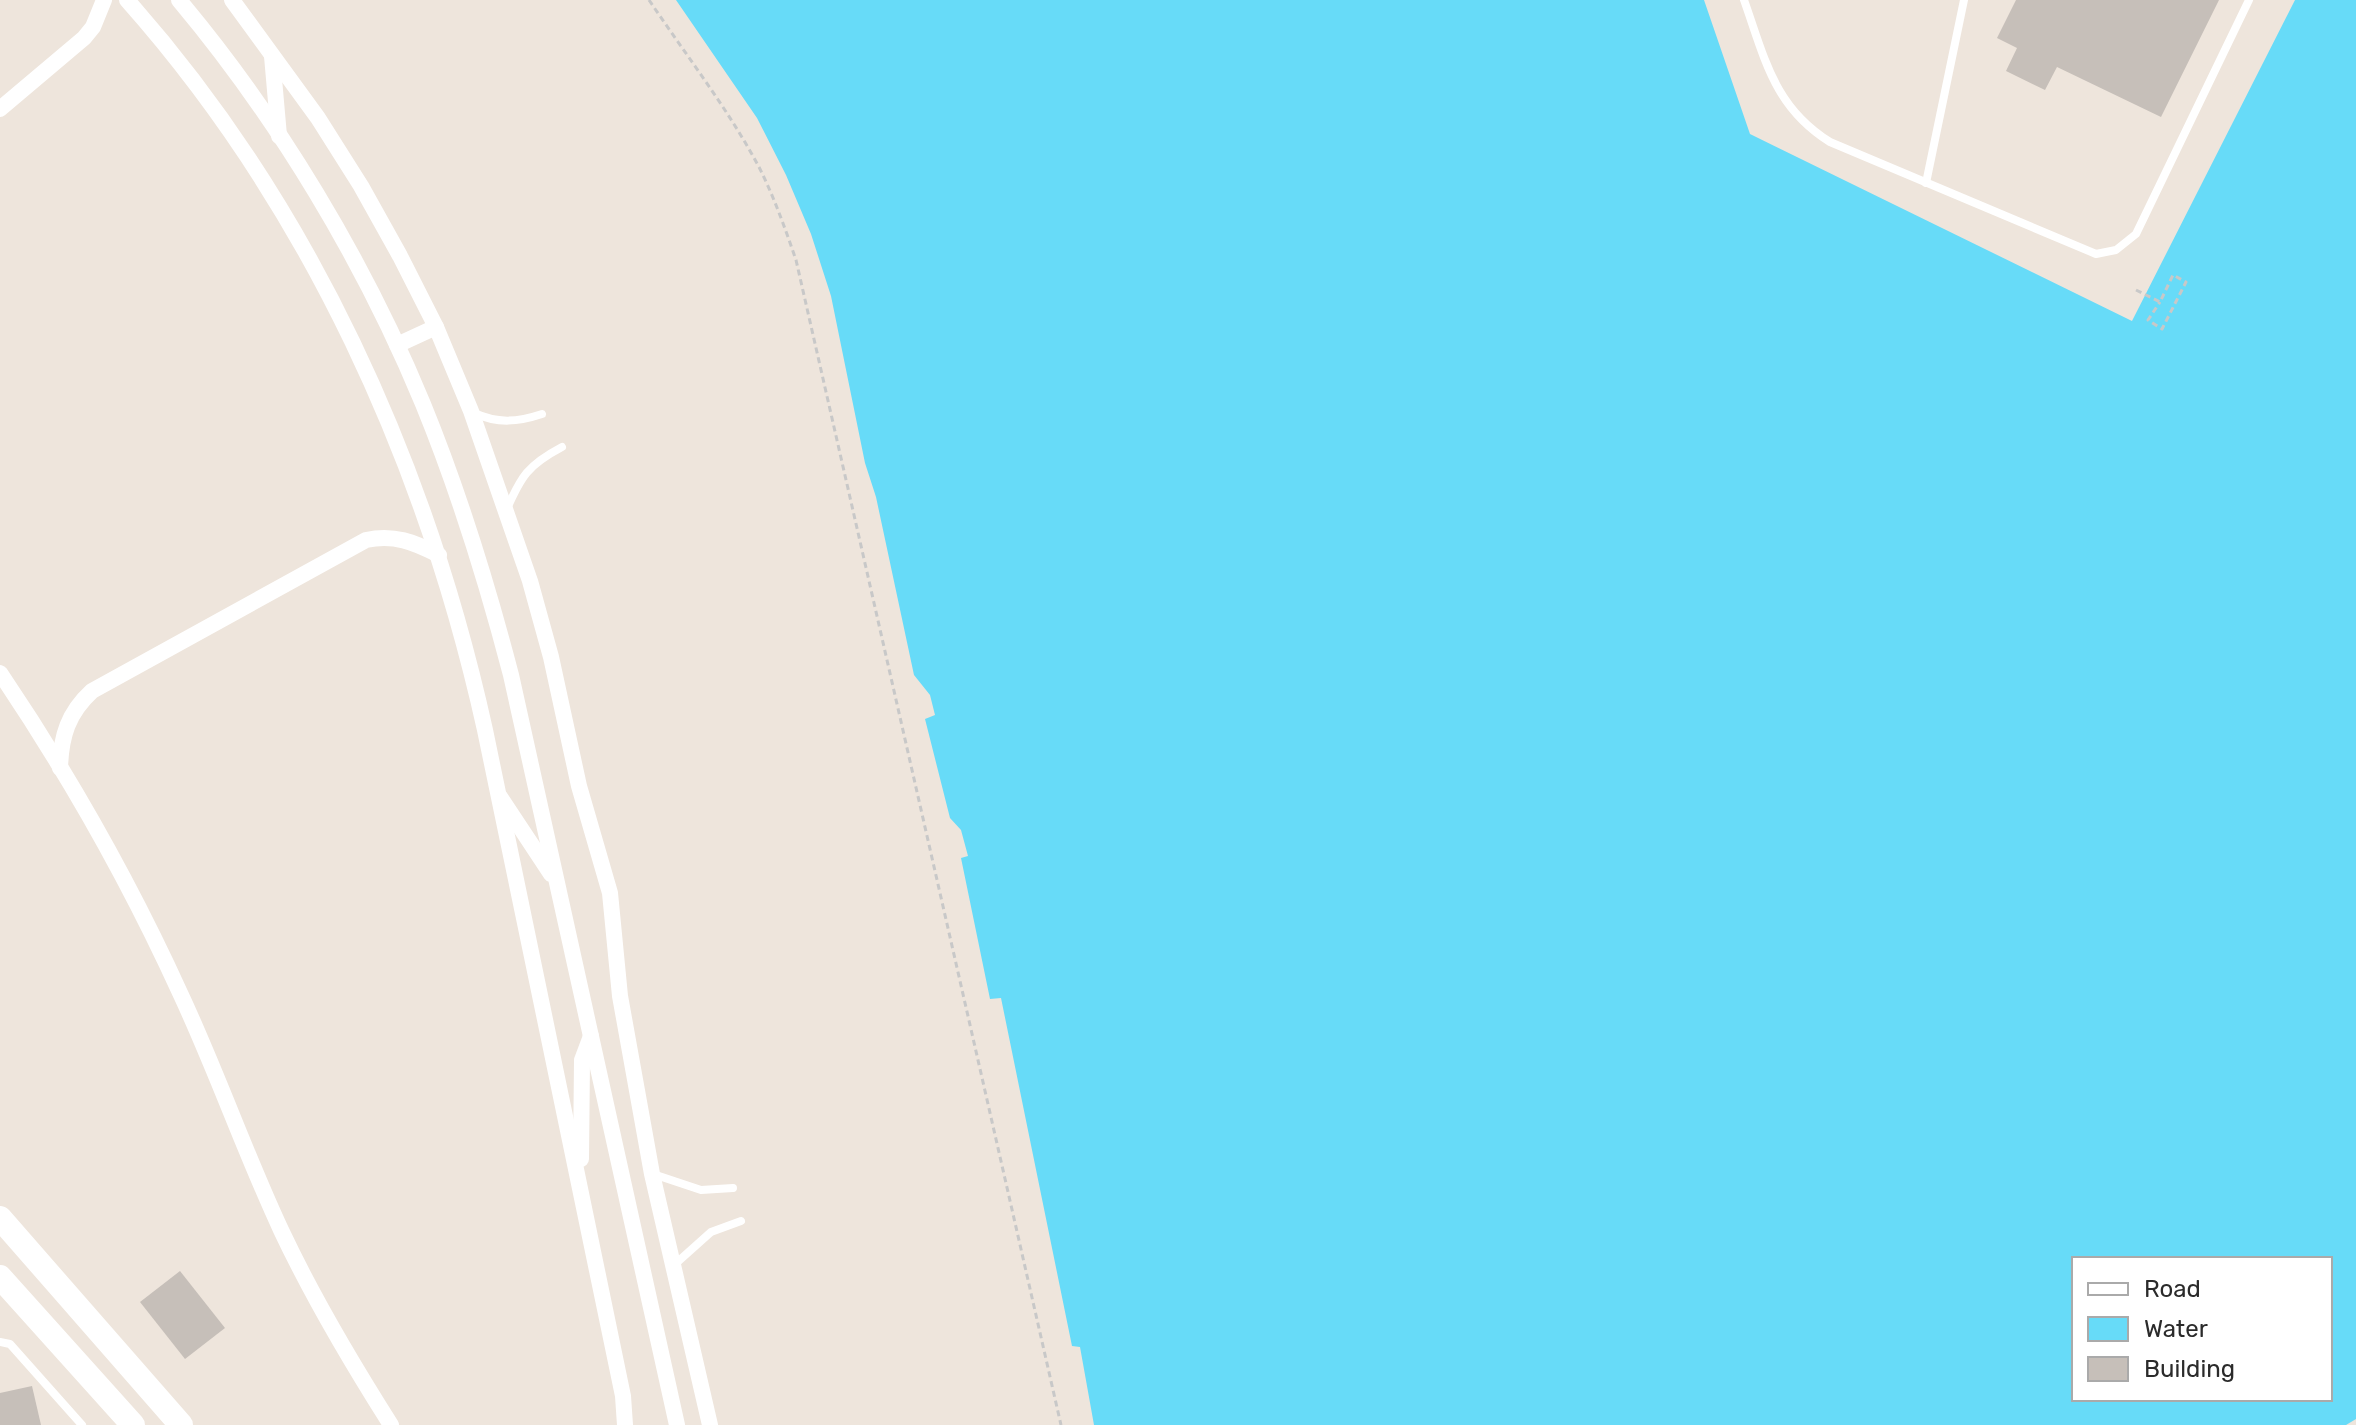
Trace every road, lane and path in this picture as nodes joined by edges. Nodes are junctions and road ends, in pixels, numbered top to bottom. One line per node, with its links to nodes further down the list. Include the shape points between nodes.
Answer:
1 (104, 0): 10 (street, via 84,38)
2 (127, 0): 21 (street, via 231,132 302,245 384,411)
3 (179, 0): 11 (street)
4 (232, 0): 9 (street)
5 (649, 0): 42 (path, via 759,167 796,260)
6 (1744, 0): 12 (lane, via 1777,90 1800,120 1830,142)
7 (1964, 0): 12 (lane)
8 (2249, 0): 12 (lane, via 2136,234 2116,250 2087,252)
9 (271, 52): 11 (street); 15 (street, via 361,186)
10 (0, 109)
11 (279, 138): 16 (street, via 354,260)
12 (1926, 183)
13 (2136, 290): 14 (path)
14 (2160, 302): 14 (path, via 2173,275 2186,282 2162,329 2148,320)
15 (436, 327): 16 (street); 17 (street)
16 (397, 345): 25 (street, via 448,470 493,606)
17 (471, 411): 18 (lane, via 508,422); 20 (street)
18 (542, 414)
19 (562, 447): 20 (lane, via 530,467)
20 (506, 512): 27 (street, via 551,657 576,776 610,893 619,986)
21 (439, 555): 23 (street, via 407,539 366,540 147,660 82,701 66,726); 24 (street, via 472,671)
22 (0, 673): 23 (street)
23 (60, 768): 38 (street, via 154,938 305,1280)
24 (495, 789): 25 (street); 28 (street)
25 (557, 882): 26 (street)
26 (591, 1036): 28 (street, via 582,1060); 40 (street)
27 (652, 1174): 29 (lane, via 701,1190); 32 (street)
28 (579, 1181): 39 (street)
29 (733, 1188)
30 (0, 1218): 37 (street)
31 (741, 1221): 32 (lane, via 711,1232)
32 (673, 1266): 41 (street)
33 (0, 1277): 36 (street)
34 (0, 1342): 35 (lane, via 10,1344)
35 (82, 1425)
36 (133, 1425)
37 (181, 1425)
38 (391, 1425)
39 (625, 1425)
40 (677, 1425)
41 (710, 1425)
42 (1061, 1425)

